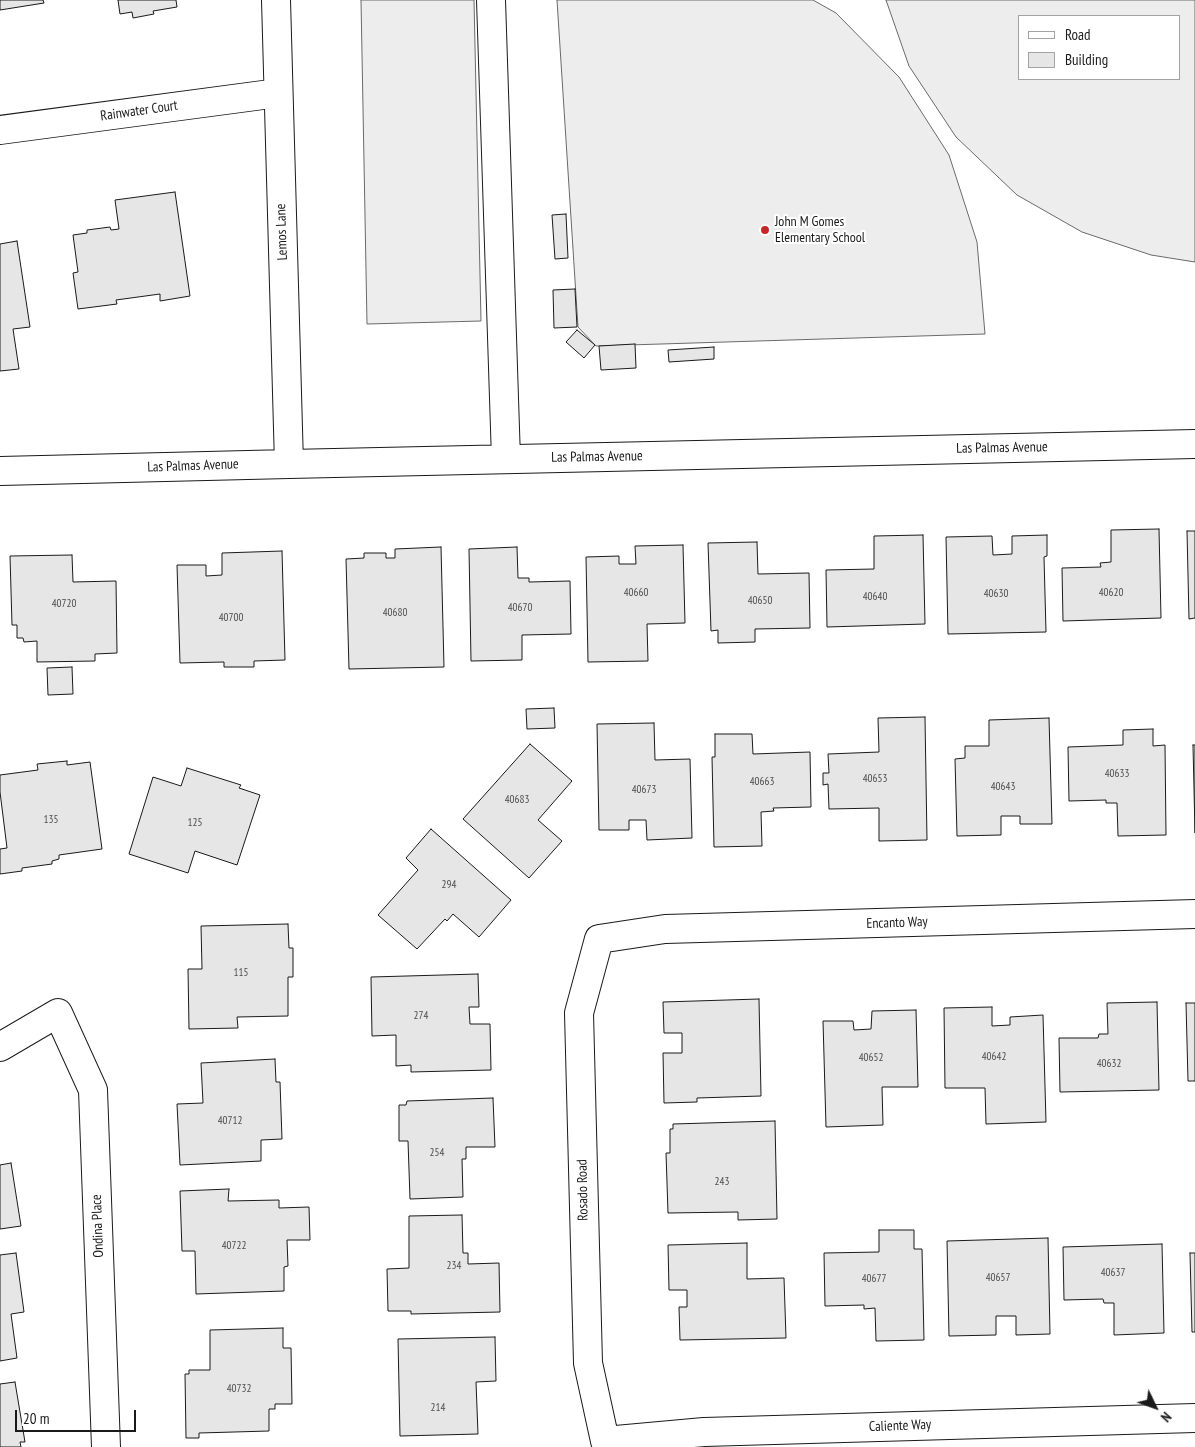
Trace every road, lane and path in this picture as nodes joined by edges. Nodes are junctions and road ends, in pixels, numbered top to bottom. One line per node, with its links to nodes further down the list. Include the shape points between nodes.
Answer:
1 (276, 0): 3 (street, Lemos Lane)
2 (492, 0): 6 (street)
3 (278, 93): 4 (street, Rainwater Court); 7 (street, Lemos Lane)
4 (0, 130)
5 (1195, 444): 6 (street, Las Palmas Avenue)
6 (506, 459): 7 (street, Las Palmas Avenue)
7 (288, 464): 8 (street, Las Palmas Avenue)
8 (0, 471)
9 (1195, 914): 10 (street, Encanto Way, via 665,929)
10 (599, 939): 13 (street, Rosado Road, via 579,1013 588,1363)
11 (0, 1047): 14 (street, Ondina Place, via 58,1013 93,1090)
12 (1195, 1418): 13 (street, Caliente Way, via 704,1432)
13 (605, 1441)
14 (106, 1447)

